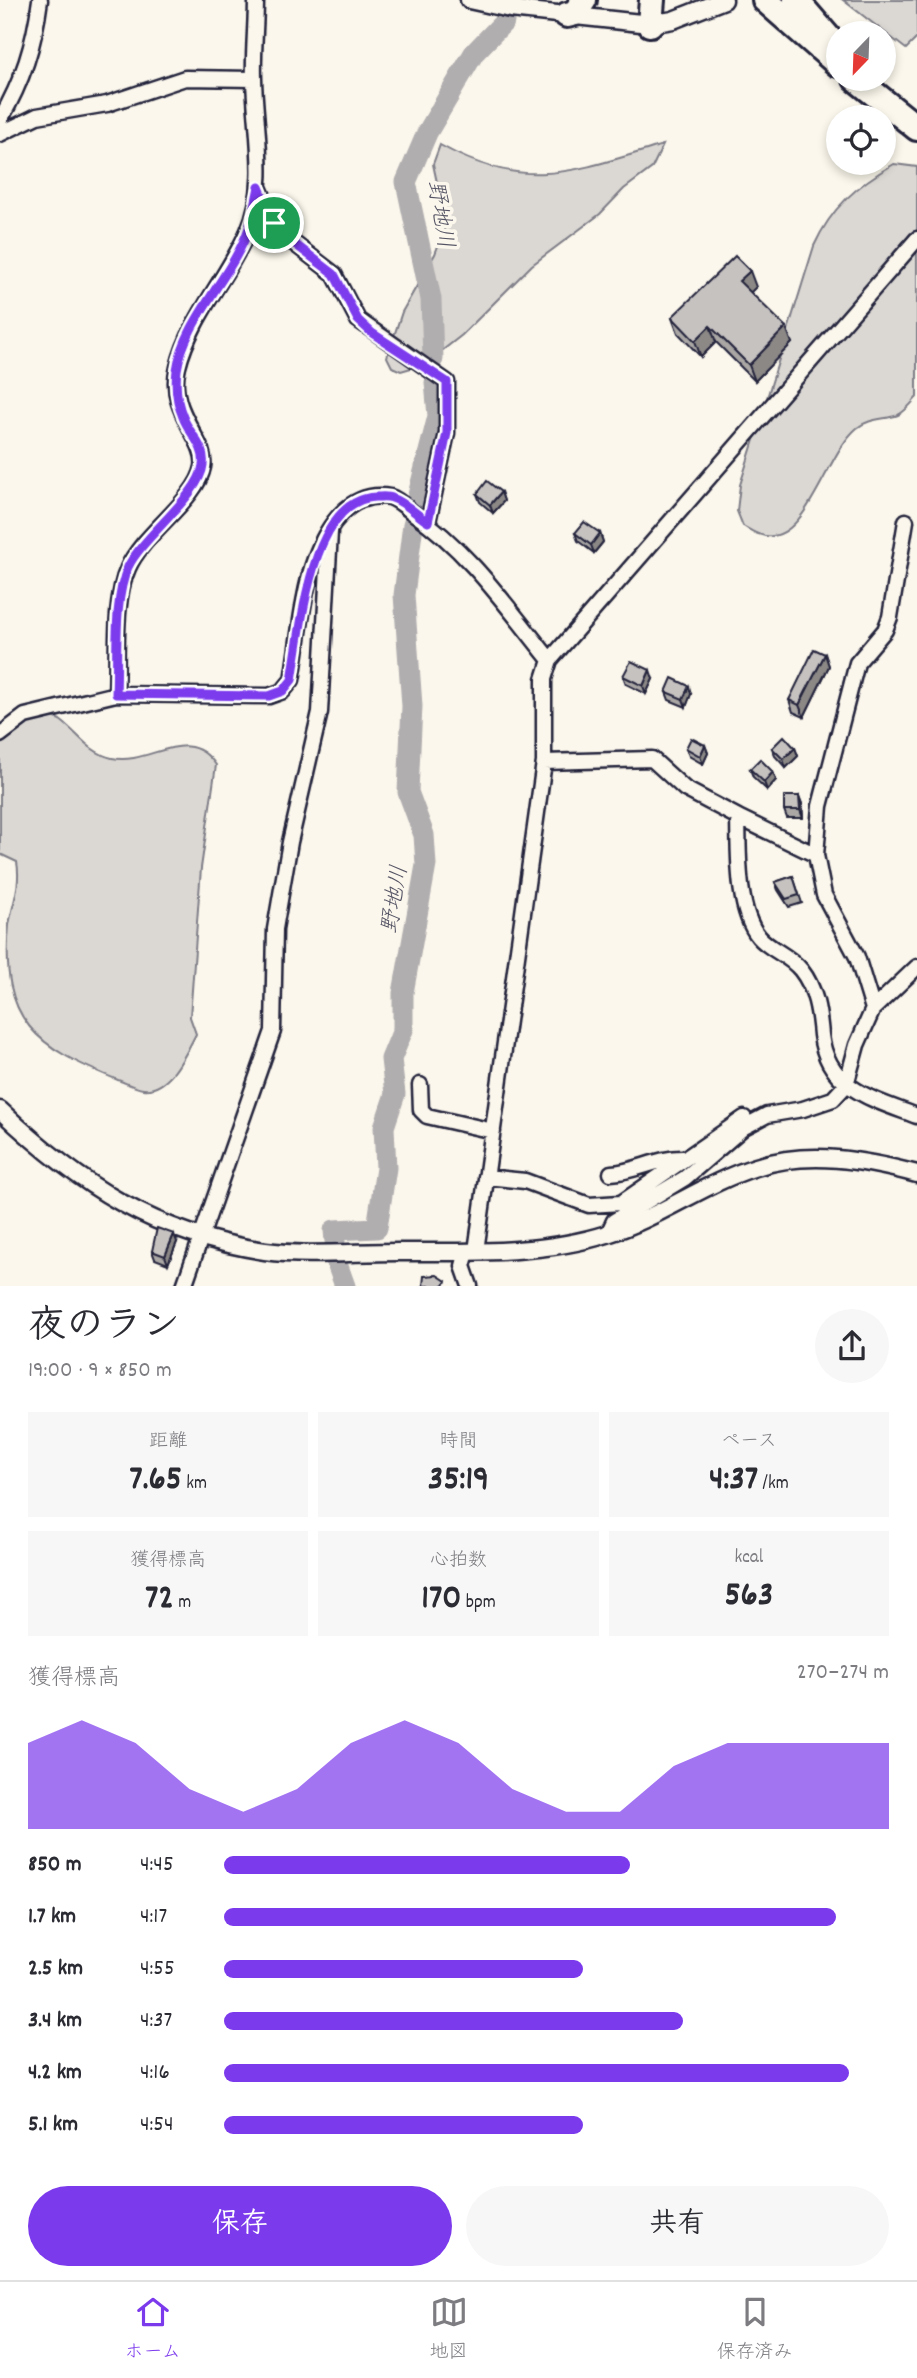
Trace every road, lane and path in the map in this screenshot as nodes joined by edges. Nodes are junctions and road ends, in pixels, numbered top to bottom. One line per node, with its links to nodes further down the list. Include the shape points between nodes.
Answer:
1 (40, 0): 17 (street, via 34,43 15,95)
2 (256, 0): 13 (street)
3 (469, 0): 8 (street, via 510,9)
4 (724, 0): 9 (street, via 673,20)
5 (753, 0): 12 (highway)
6 (765, 0): 11 (highway)
7 (796, 0): 10 (highway)
8 (575, 8): 9 (street)
9 (651, 12)
10 (826, 43)
11 (826, 49)
12 (826, 50)
13 (254, 79): 19 (street, via 185,78 107,104 37,116); 20 (street)
14 (871, 91): 18 (highway)
15 (882, 91): 16 (highway)
16 (917, 119)
17 (0, 120)
18 (917, 128)
19 (0, 134)
20 (259, 187): 23 (street, via 274,223 334,274 358,320 447,382 447,433); 26 (street, via 249,230 177,369 183,419 201,449 204,466 196,484 128,568 121,593)
21 (917, 239): 25 (street)
22 (906, 521): 30 (street, via 890,617 885,630 857,663 820,806)
23 (428, 522): 24 (street, via 392,497 366,498 337,516); 25 (street, via 486,576)
24 (330, 532): 26 (street, via 315,559 292,680 283,691 269,696); 44 (street, via 320,712 275,929 273,1031)
25 (550, 660): 28 (street, via 544,678)
26 (116, 694): 27 (street, via 25,716)
27 (0, 734)
28 (544, 762): 29 (street, via 652,759 685,789); 38 (street)
29 (738, 817): 30 (street); 34 (street, via 740,887 756,934 801,970 818,1003 822,1041)
30 (816, 855): 32 (street, via 824,895 857,957)
31 (917, 967): 32 (street)
32 (873, 1009): 34 (street)
33 (420, 1085): 38 (street, via 421,1110 428,1116)
34 (846, 1085): 36 (street); 37 (street, via 833,1100)
35 (0, 1110): 44 (street, via 84,1182 144,1217)
36 (917, 1116)
37 (754, 1122): 39 (street, via 748,1117 739,1120); 43 (street, via 685,1178 614,1221)
38 (493, 1131): 42 (street)
39 (685, 1158): 40 (street); 42 (street, via 621,1203 604,1206 589,1205 525,1181)
40 (611, 1173)
41 (917, 1174): 43 (street, via 857,1160 804,1157 755,1167)
42 (486, 1177): 45 (street)
43 (608, 1234): 45 (street, via 559,1245)
44 (201, 1238): 45 (street, via 268,1251); 46 (street)
45 (471, 1252): 47 (street, via 463,1266)
46 (184, 1286)
47 (470, 1286)

